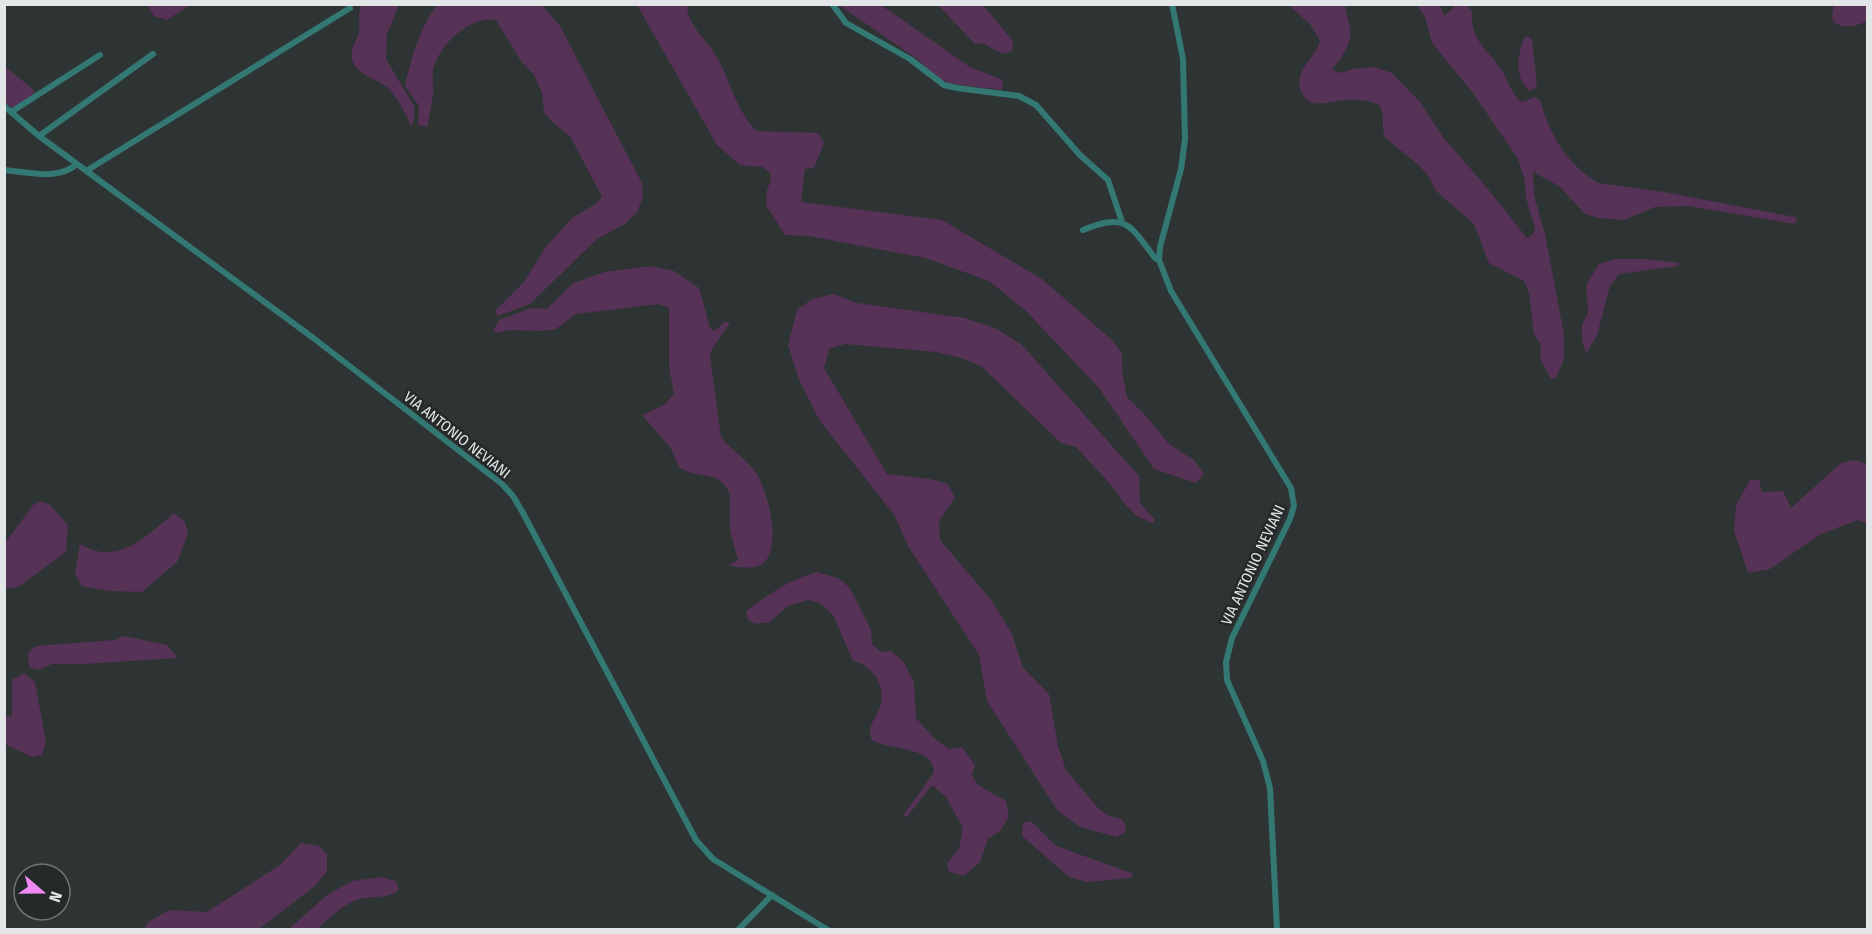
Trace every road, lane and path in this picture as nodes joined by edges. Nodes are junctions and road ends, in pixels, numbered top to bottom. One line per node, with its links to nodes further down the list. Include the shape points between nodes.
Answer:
1 (832, 4): 14 (street, via 846,23 910,59 944,84 1019,96 1036,105 1108,180)
2 (1172, 4): 16 (street, via 1183,59 1185,139)
3 (350, 8): 6 (street)
4 (273, 47): 6 (street)
5 (153, 54): 10 (street)
6 (277, 54): 13 (street)
7 (100, 55): 9 (street)
8 (4, 106): 9 (street, VIA ANTONIO NEVIANI)
9 (11, 112): 10 (street, VIA ANTONIO NEVIANI)
10 (39, 136): 11 (street, VIA ANTONIO NEVIANI)
11 (77, 164): 12 (street, via 63,173); 13 (street, VIA ANTONIO NEVIANI)
12 (4, 170)
13 (86, 171): 17 (street, VIA ANTONIO NEVIANI, via 312,337 502,484 523,513 696,840 713,859)
14 (1122, 222): 15 (street, via 1097,224); 16 (street, VIA ANTONIO NEVIANI)
15 (1083, 230)
16 (1159, 260): 20 (street, VIA ANTONIO NEVIANI, via 1171,291 1293,494 1290,519 1232,638 1226,667 1227,680 1268,778)
17 (772, 895): 18 (street); 19 (street, VIA ANTONIO NEVIANI)
18 (738, 930)
19 (828, 930)
20 (1277, 930)

